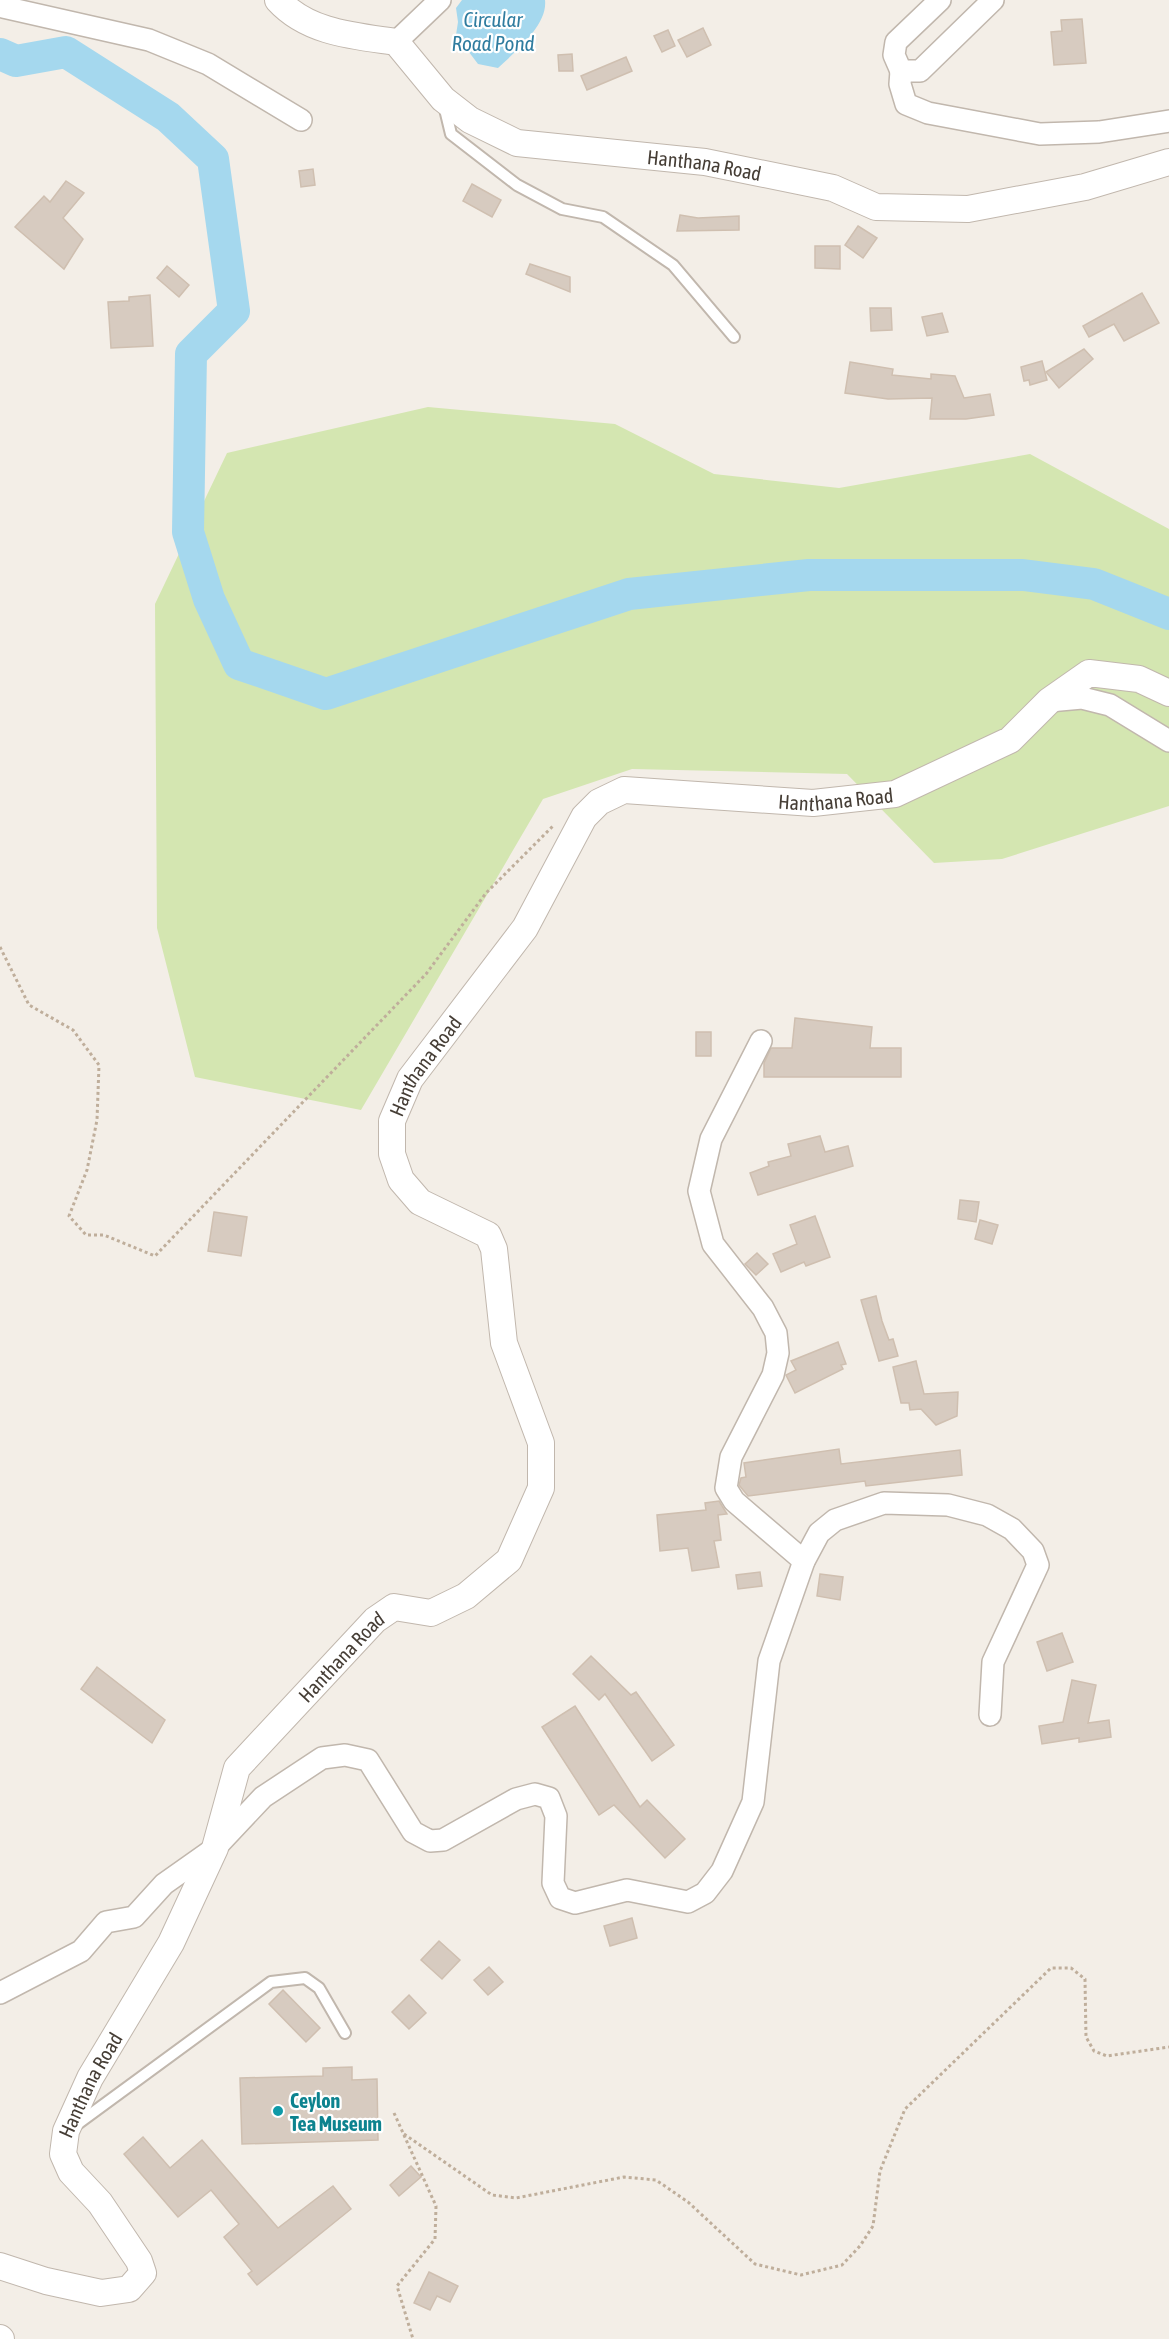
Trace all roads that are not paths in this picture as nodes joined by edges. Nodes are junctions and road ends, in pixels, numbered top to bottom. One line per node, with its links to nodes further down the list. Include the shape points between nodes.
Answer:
1 (279, 0): 6 (street, via 302,20 338,33)
2 (440, 0): 6 (street)
3 (940, 0): 7 (street, via 896,42 894,55)
4 (993, 0): 7 (street, via 920,72)
5 (1, 7): 9 (street, via 149,40 208,64)
6 (396, 42): 8 (street, Hanthana Road)
7 (901, 71): 10 (street, via 906,104 928,113 1040,134 1099,132)
8 (443, 99): 11 (street, Hanthana Road, via 470,120 517,143 705,162 833,188 876,207 968,209 1085,187); 12 (lane, via 451,134 517,185 562,209 603,217 673,265)
9 (301, 120)
10 (1169, 121)
11 (1169, 162)
12 (734, 337)
13 (1169, 693): 14 (street, Hanthana Road, via 1139,679 1089,673)
14 (1049, 701): 15 (street, via 1082,698 1110,705); 19 (street, Hanthana Road, via 1010,740 895,794 813,803 624,790 599,801 584,818 525,928 410,1079 392,1121 392,1154 401,1179 420,1202 488,1235 494,1249 504,1343 541,1443 541,1488 509,1560 466,1596 432,1613 394,1607 375,1620 237,1768)
15 (1169, 741)
16 (761, 1041): 17 (street, via 711,1139 699,1191 713,1244 763,1308 776,1333 778,1353 773,1375 731,1457 726,1488 734,1501)
17 (804, 1561): 18 (street, via 819,1533 836,1520 884,1503 948,1505 987,1515 1012,1529 1034,1551 1038,1565 993,1662); 19 (street, via 770,1661 753,1802 722,1871 705,1893 688,1902 627,1890 575,1903 560,1898 553,1883 556,1816 549,1798 535,1794 516,1799 443,1840 430,1841 413,1832 368,1760 345,1755 322,1758 263,1797)
18 (990, 1715)
19 (215, 1848): 20 (street, via 164,1884 134,1917 106,1922 81,1951); 22 (street, Hanthana Road, via 171,1943 90,2078)
20 (0, 1993)
21 (345, 2033): 22 (lane, via 319,1988 305,1978 271,1982)
22 (66, 2132): 23 (street, Hanthana Road, via 63,2154 71,2172 100,2203 143,2273 129,2289 102,2293)
23 (0, 2266)

